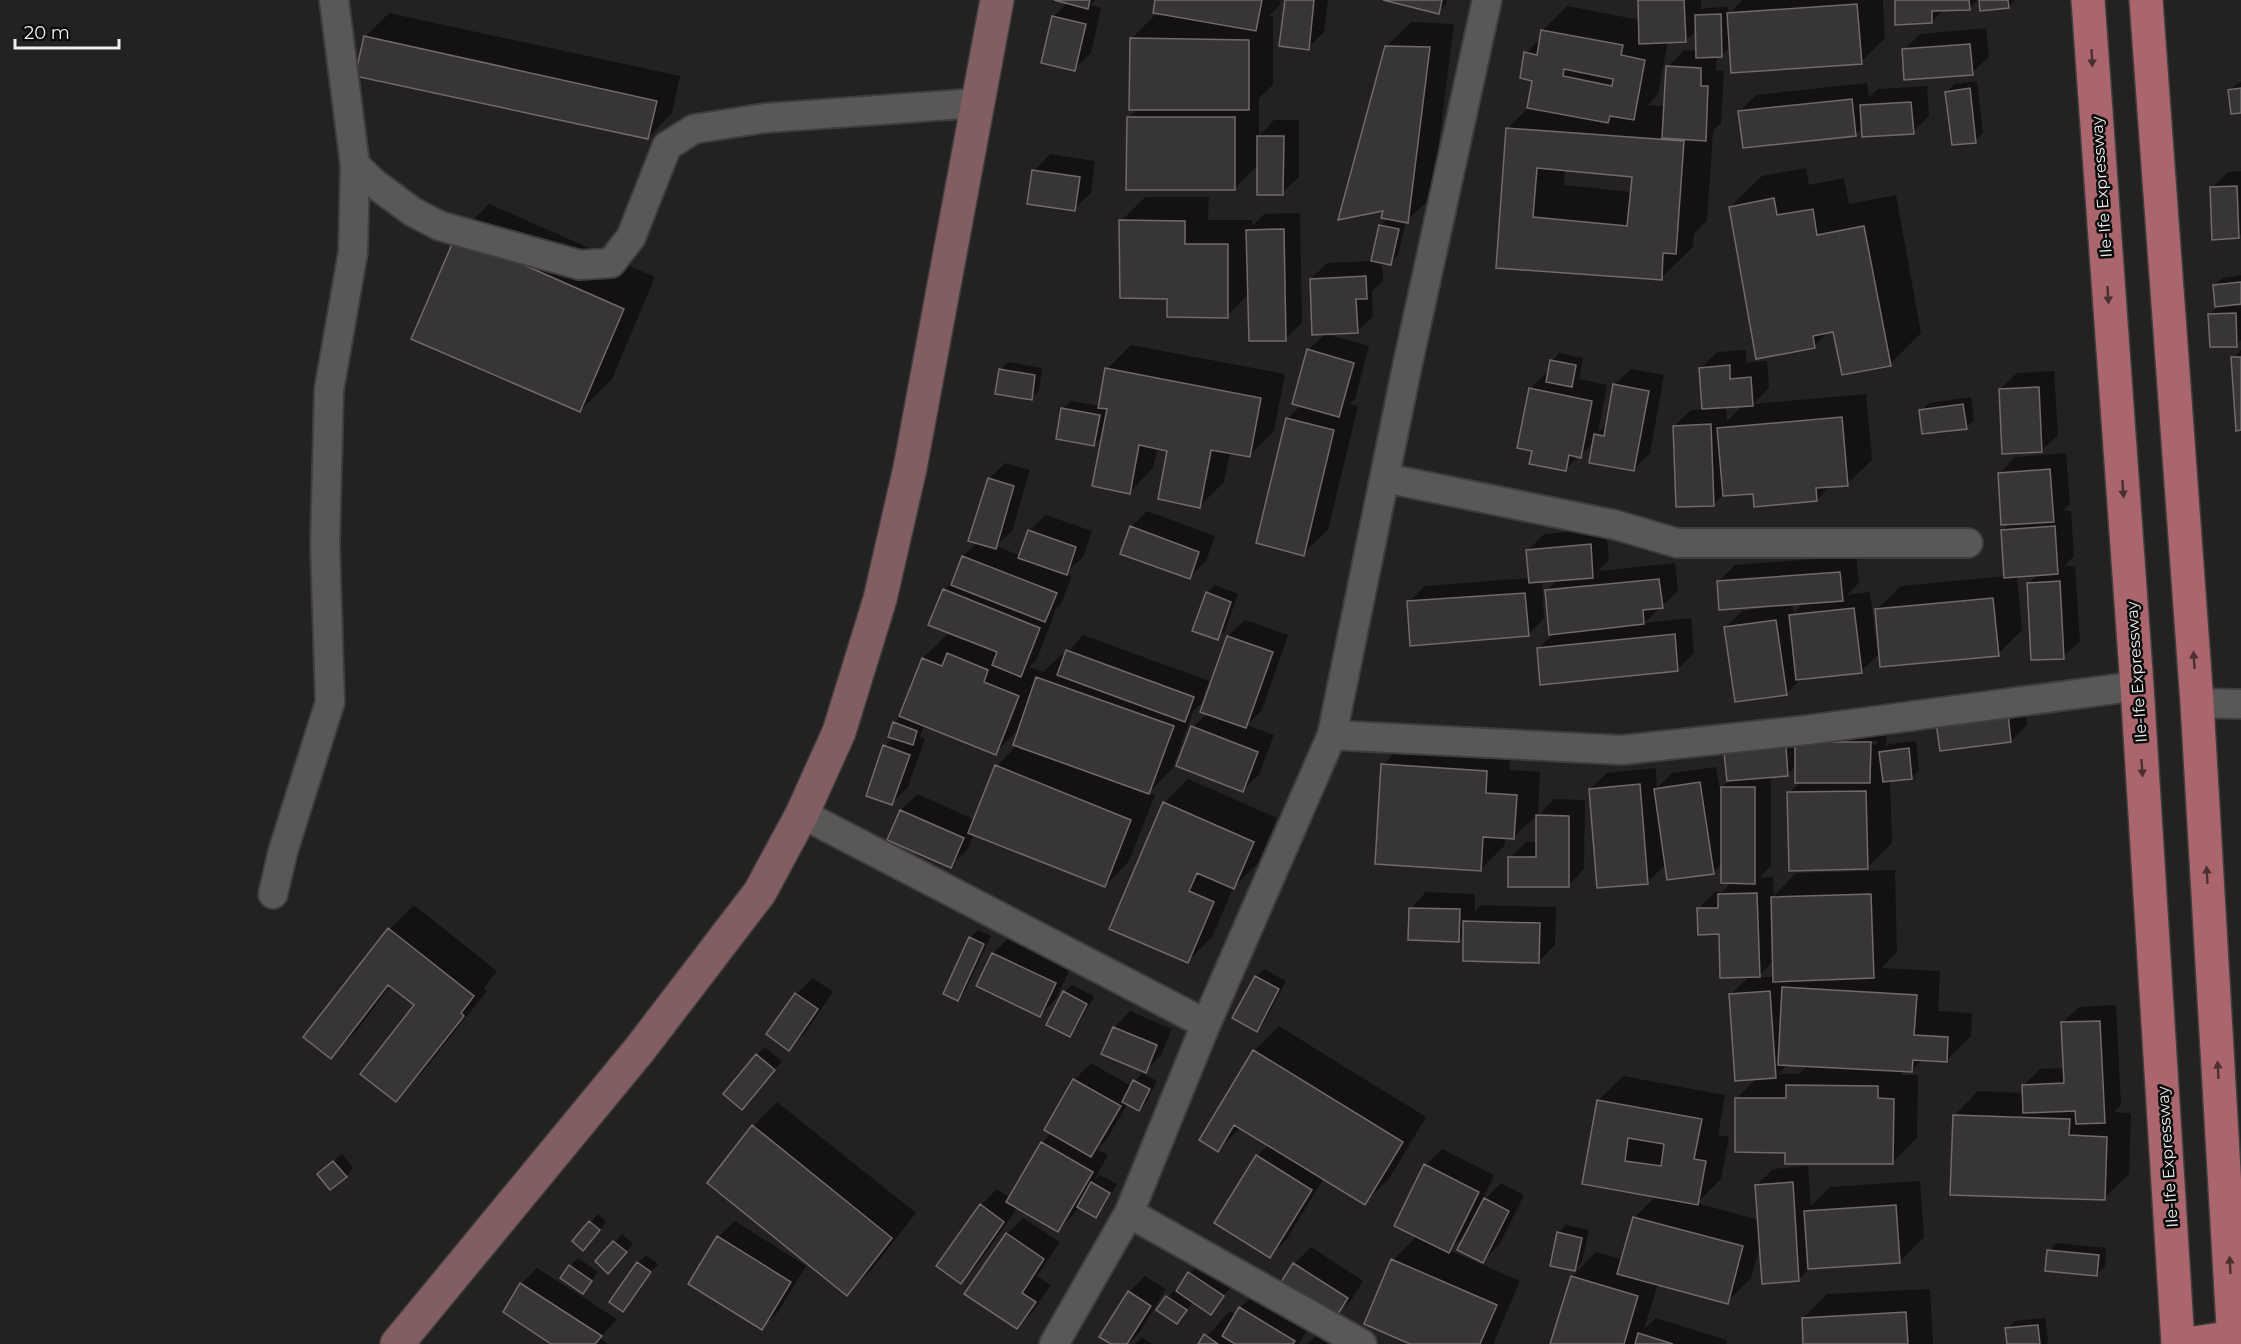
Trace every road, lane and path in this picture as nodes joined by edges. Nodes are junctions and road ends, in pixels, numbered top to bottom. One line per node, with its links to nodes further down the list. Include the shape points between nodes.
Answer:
1 (334, 0): 7 (street)
2 (997, 0): 6 (main road)
3 (1487, 0): 8 (street)
4 (2088, 0): 10 (main road, Ile-Ife Expressway, one-way to 10)
5 (2146, 0): 11 (main road, one-way to 5)
6 (978, 103): 7 (street, via 765,118 694,129 667,146 631,237 611,263 580,265 440,226 413,212); 14 (main road, via 910,468 880,599 839,732)
7 (355, 165): 15 (street, via 353,252 329,390 325,544 330,702)
8 (1385, 478): 9 (street, via 1616,525 1677,543); 13 (street)
9 (1968, 543)
10 (2137, 686): 13 (street, via 1622,750); 22 (main road, Ile-Ife Expressway, one-way to 22)
11 (2197, 703): 12 (street); 18 (main road, one-way to 11)
12 (2241, 704)
13 (1332, 735): 16 (street)
14 (802, 813): 16 (street); 19 (main road, via 760,892 640,1049)
15 (273, 894)
16 (1206, 1024): 17 (street)
17 (1129, 1214): 20 (street); 21 (street)
18 (2234, 1340): 23 (main road)
19 (397, 1344)
20 (1054, 1344)
21 (1362, 1344)
22 (2178, 1344)
23 (2188, 1344)

